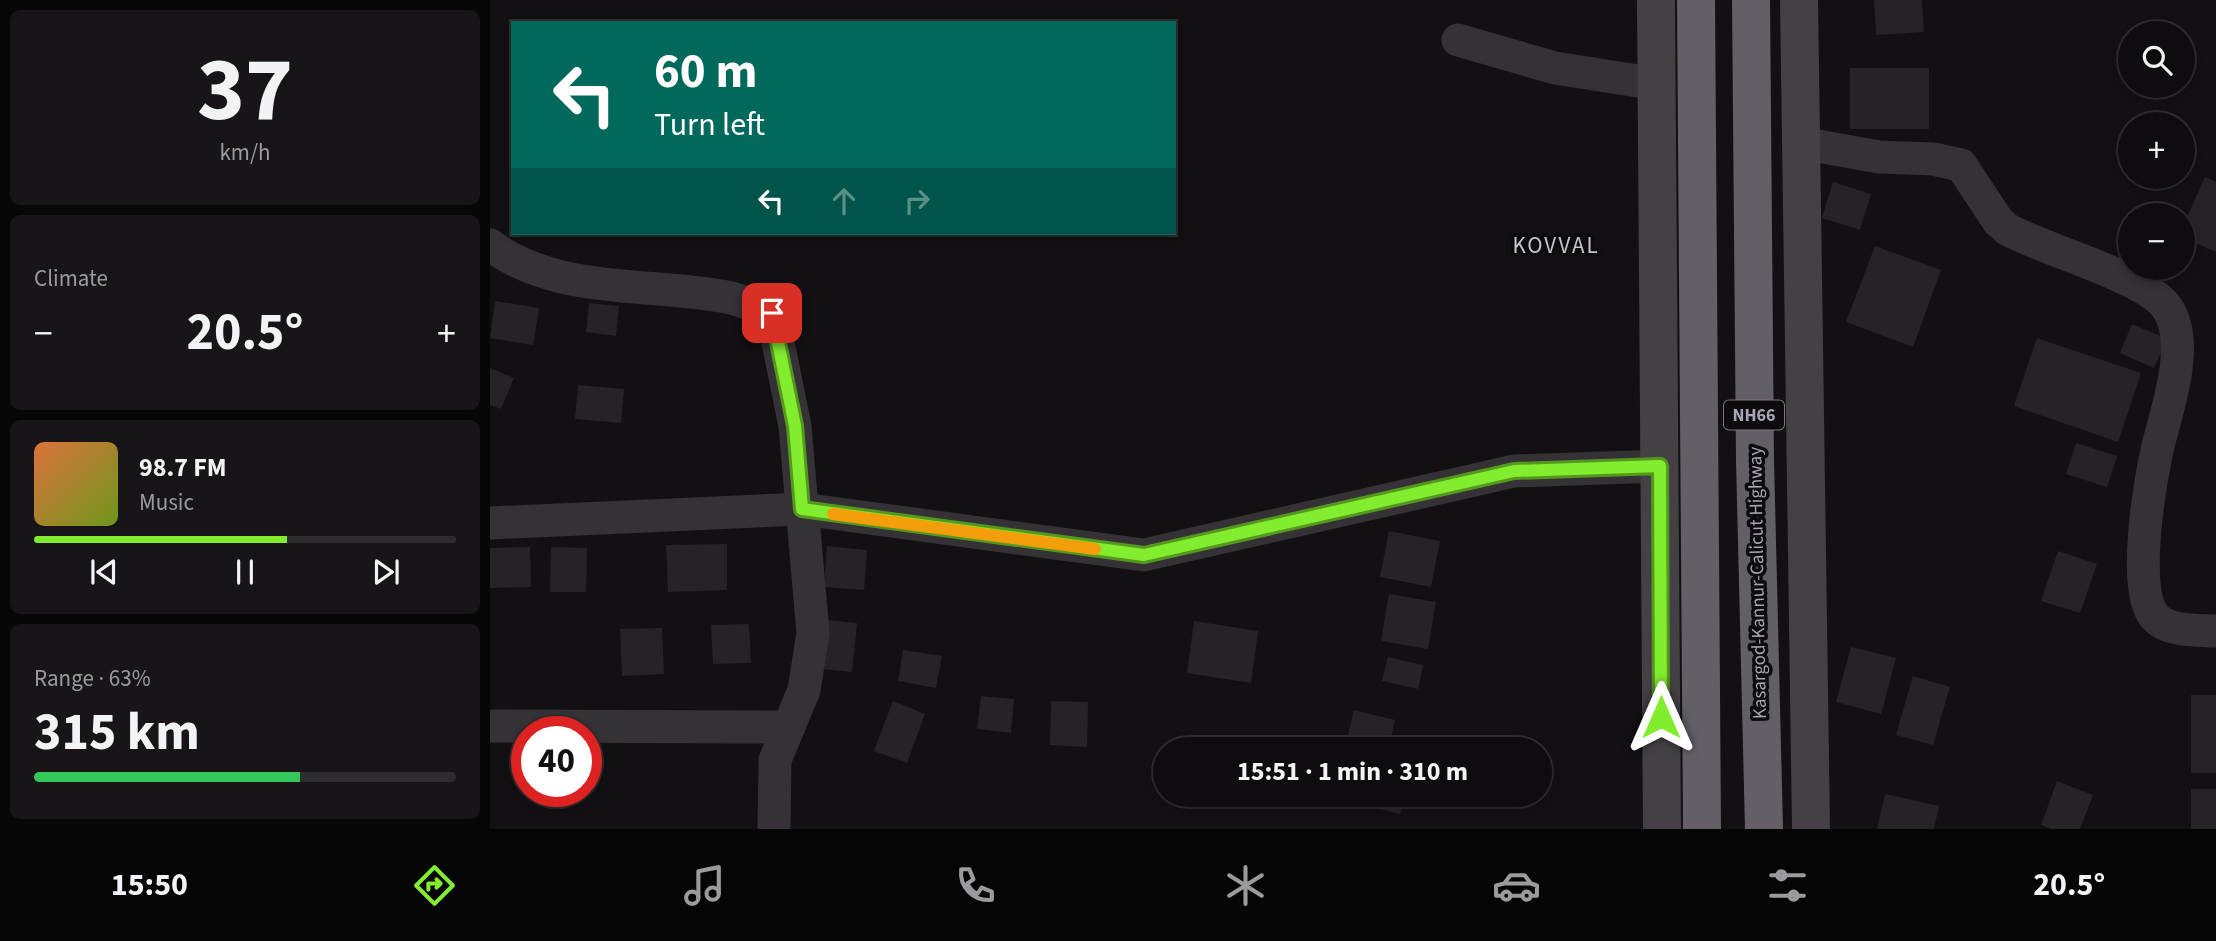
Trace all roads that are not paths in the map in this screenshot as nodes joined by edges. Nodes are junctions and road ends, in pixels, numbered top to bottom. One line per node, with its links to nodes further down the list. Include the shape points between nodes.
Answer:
1 (1656, 0): 6 (street)
2 (1696, 0): 17 (highway, NH66)
3 (1751, 0): 18 (highway, Kasargod-Kannur-Calicut Highway / NH66)
4 (1799, 0): 7 (street)
5 (1458, 40): 6 (street, via 1555,68)
6 (1657, 84): 9 (street)
7 (1801, 143): 12 (street, via 1961,165 2007,229 2125,279 2167,307 2177,340 2174,381 2157,453 2142,558 2144,585 2154,617 2165,624); 19 (street)
8 (490, 245): 10 (street, via 512,261 583,281 729,297 772,313 795,426)
9 (1660, 466): 10 (street, via 1514,471 1144,555); 16 (street)
10 (802, 509): 11 (street); 14 (street, via 813,633 804,690)
11 (490, 523)
12 (2216, 631)
13 (490, 726): 14 (street)
14 (789, 727): 15 (street, via 775,760)
15 (774, 829)
16 (1662, 829)
17 (1702, 829)
18 (1764, 829)
19 (1811, 829)

